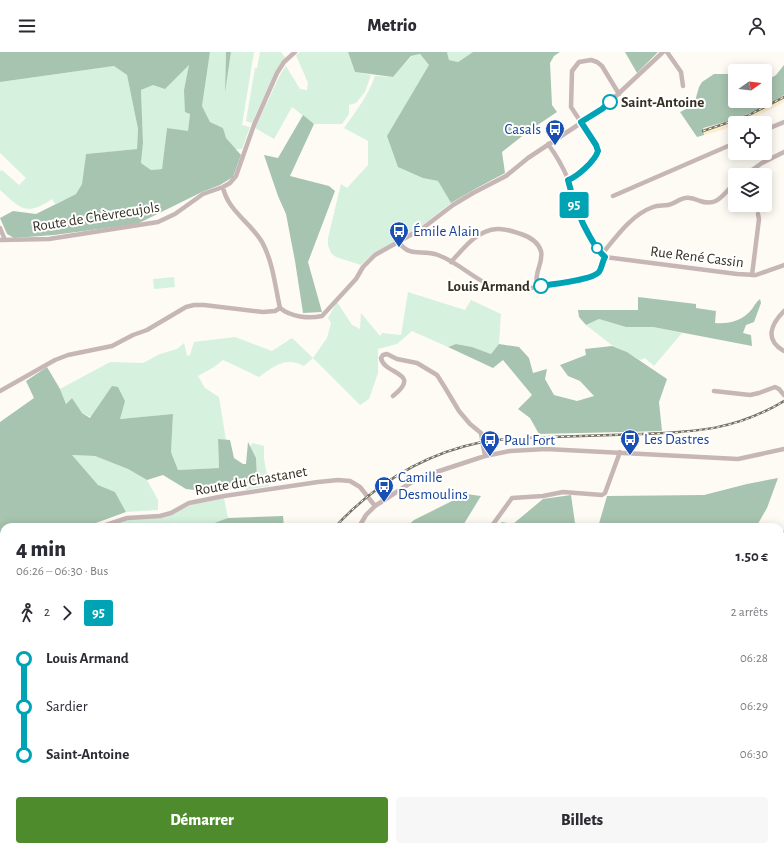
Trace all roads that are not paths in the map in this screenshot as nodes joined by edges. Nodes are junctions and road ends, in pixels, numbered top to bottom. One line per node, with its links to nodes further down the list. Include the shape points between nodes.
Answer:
1 (295, 52): 14 (street, Route de Chèvrecujols, via 277,73 255,122 236,176)
2 (663, 52): 5 (street)
3 (667, 52): 4 (street, via 681,72)
4 (683, 86)
5 (619, 94): 6 (street); 6 (street, via 602,66 591,60 579,62 572,72 570,102)
6 (581, 122): 9 (street); 13 (street, via 598,151 575,178)
7 (784, 122): 8 (street)
8 (772, 127)
9 (548, 144): 13 (street); 20 (street, via 506,176 460,201)
10 (728, 146): 16 (street)
11 (784, 152): 12 (street)
12 (755, 168)
13 (568, 180): 21 (street, via 572,200 581,221)
14 (223, 187): 19 (street, Route de Chèvrecujols, via 203,194 175,214 158,222 49,239); 26 (street, via 225,197 261,241 270,259)
15 (728, 190): 21 (street, via 712,203 685,198 640,213)
16 (613, 196)
17 (758, 214): 24 (street)
18 (0, 228): 19 (street)
19 (2, 240)
20 (399, 242): 22 (street, via 407,251 437,254); 26 (street, via 371,259 322,316 300,317)
21 (603, 256): 24 (street, Rue René Cassin); 25 (street, via 600,271 595,275 578,281)
22 (451, 262): 25 (street, via 486,284 498,288 516,290); 25 (street, via 479,235 488,230 505,229 528,236 538,244 542,257 536,276)
23 (784, 264): 24 (street, Rue René Cassin)
24 (752, 275)
25 (537, 287)
26 (280, 308): 29 (street, via 263,312 204,305 186,306 147,330 133,334 112,346 55,360)
27 (784, 311): 28 (street, via 774,321 771,334 773,342)
28 (784, 351)
29 (0, 391)
30 (714, 391): 31 (street, via 750,395 775,387)
31 (784, 395)
32 (393, 396): 35 (street, via 402,388 404,380 382,361 383,355 387,354 417,363 437,375 459,411 481,434)
33 (784, 449): 34 (street, via 738,459)
34 (620, 452): 35 (street, via 538,449); 39 (street, via 605,494 563,492 512,498)
35 (485, 456): 36 (street, via 425,474)
36 (375, 506): 37 (street, Route du Chastanet, via 360,487 350,481 338,480 224,496 190,503 160,516 127,518); 38 (street)
37 (112, 523)
38 (361, 523)
39 (494, 523)

